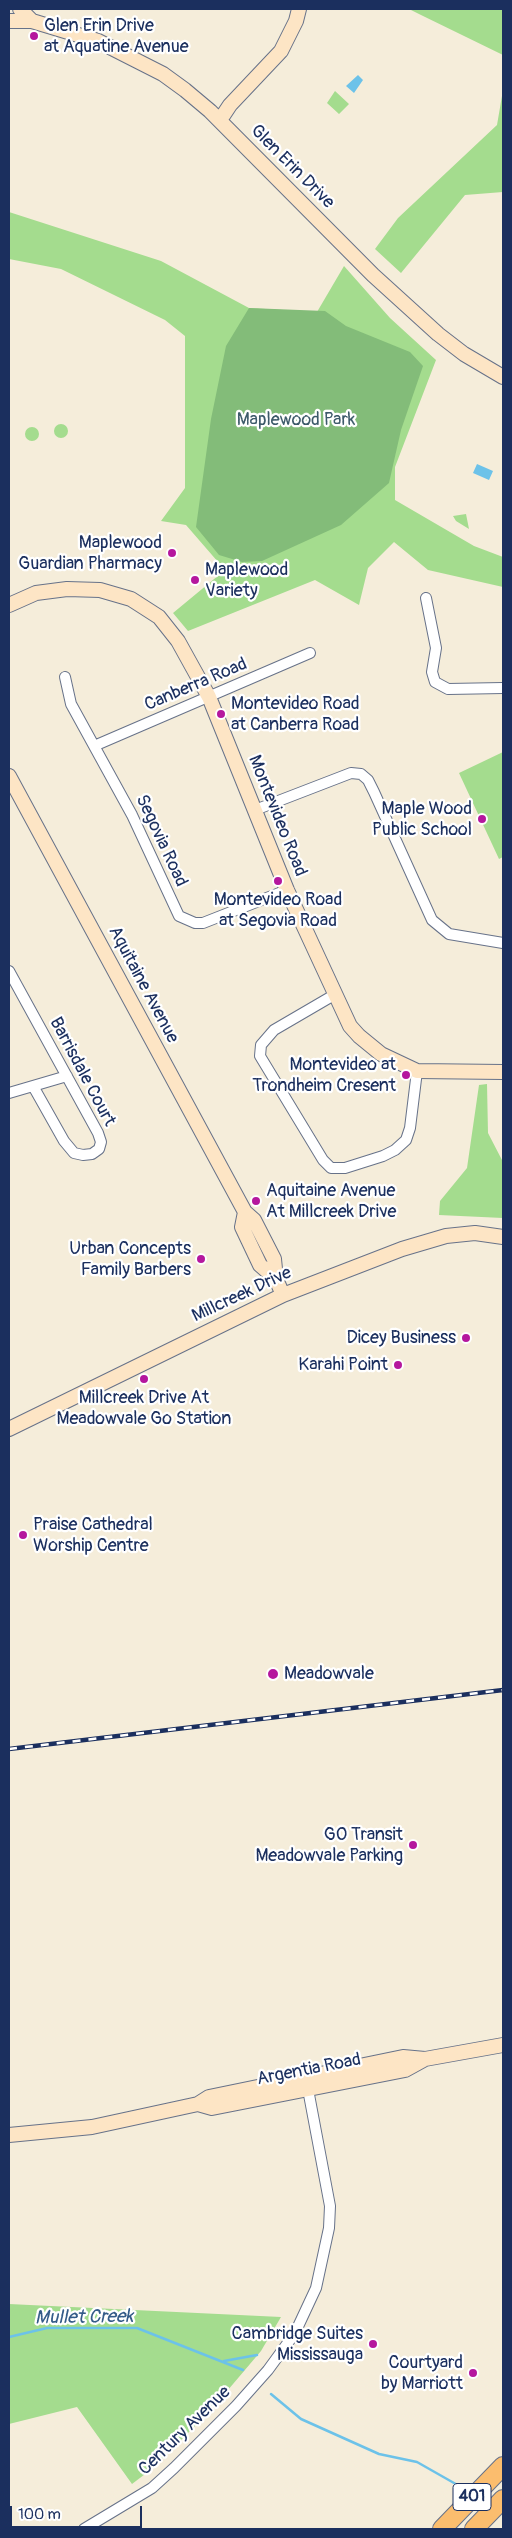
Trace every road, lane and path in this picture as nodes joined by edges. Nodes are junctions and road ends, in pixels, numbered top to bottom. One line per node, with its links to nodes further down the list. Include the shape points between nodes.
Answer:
1 (20, 9): 4 (street)
2 (299, 9): 5 (street, via 281,51)
3 (9, 21): 4 (street, Glen Erin Drive)
4 (32, 22): 5 (street, Glen Erin Drive, via 98,41 147,65 185,90)
5 (220, 120): 6 (street, Glen Erin Drive, via 373,275 438,334)
6 (503, 377)
7 (426, 598): 11 (street, via 436,648 432,672 435,682 448,689)
8 (9, 605): 12 (street, Montevideo Road, via 36,593 67,589 100,590 131,599 170,628)
9 (310, 653): 12 (street, Canberra Road)
10 (65, 678): 13 (street, Segovia Road, via 71,704)
11 (503, 688)
12 (209, 697): 13 (street, Canberra Road); 15 (street, Montevideo Road)
13 (94, 746): 16 (street, Segovia Road, via 132,815 180,916 203,923)
14 (9, 776): 26 (street, Aquitaine Avenue, via 245,1212 254,1220 274,1259 276,1279)
15 (255, 810): 16 (street, Montevideo Road); 17 (street, via 351,773 361,774 374,792 432,920 448,934)
16 (287, 890): 19 (street, Montevideo Road)
17 (503, 944)
18 (9, 971): 22 (street, Barrisdale Court)
19 (334, 995): 20 (street, Montevideo Road, via 359,1036 392,1061); 20 (street, via 274,1030 260,1045 260,1056 265,1065 331,1168 344,1168 383,1156 406,1140)
20 (417, 1071): 21 (street, Montevideo Road)
21 (503, 1072)
22 (67, 1076): 23 (street); 23 (street, Barrisdale Court, via 101,1142 92,1154 74,1153)
23 (33, 1086): 24 (street)
24 (9, 1093)
25 (503, 1237): 26 (street, Millcreek Drive, via 475,1233 446,1236 402,1249)
26 (283, 1294): 27 (street, Millcreek Drive)
27 (9, 1429)
28 (503, 2045): 29 (street, Argentia Road, via 425,2059 405,2070)
29 (307, 2083): 30 (street, Argentia Road, via 212,2108 198,2104 92,2127); 33 (street, Century Avenue, via 328,2186 329,2228 316,2288 295,2333 236,2406 174,2468 152,2488)
30 (9, 2134)
31 (503, 2466): 34 (highway, 401)
32 (503, 2499): 35 (highway, 401)
33 (84, 2529)
34 (442, 2529)
35 (474, 2529)

